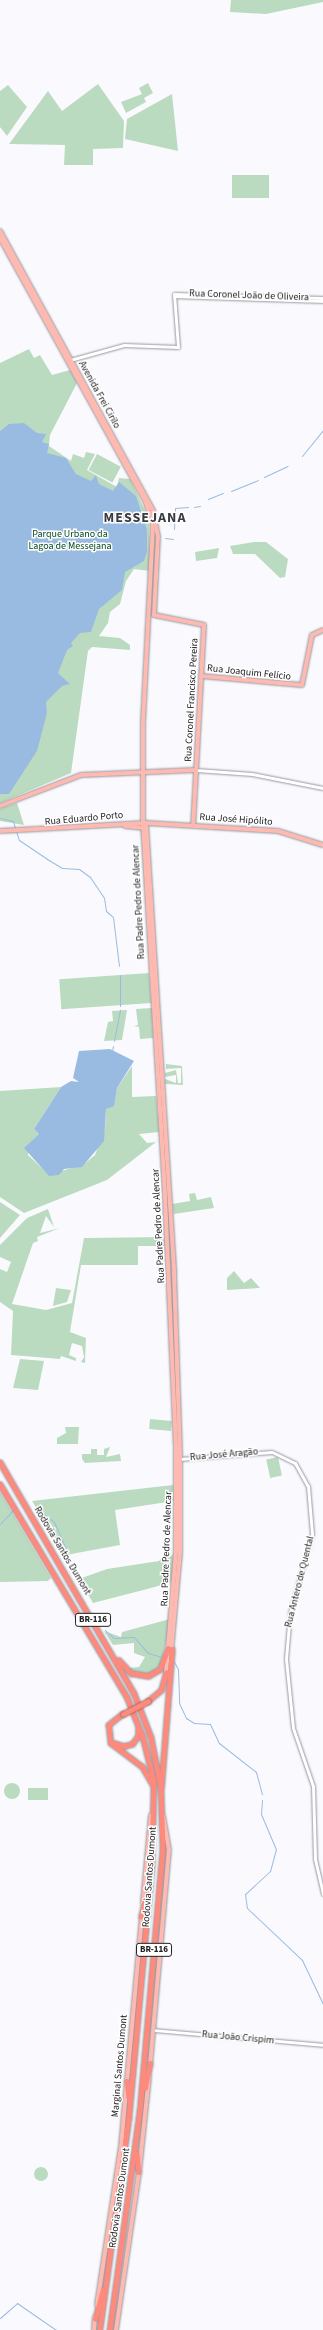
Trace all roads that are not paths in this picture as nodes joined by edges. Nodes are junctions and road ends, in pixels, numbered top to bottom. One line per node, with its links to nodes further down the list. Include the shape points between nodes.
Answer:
1 (0, 231): 2 (main road, Avenida Frei Cirilo)
2 (1, 239): 6 (main road, Avenida Frei Cirilo)
3 (174, 295): 4 (street, Rua Coronel João de Oliveira); 5 (street, Rua Coronel João de Oliveira); 6 (street, via 178,347 116,347)
4 (323, 298)
5 (323, 301)
6 (69, 361): 7 (main road, Avenida Frei Cirilo, via 153,511 158,536)
7 (153, 574): 9 (main road, Rua Coronel Francisco Pereira, via 156,616 204,625); 11 (main road, Rua Padre Pedro de Alencar)
8 (323, 630): 9 (main road, Rua Joaquim Felício, via 312,635 303,684 295,686)
9 (201, 676): 10 (main road, Rua Coronel Francisco Pereira)
10 (196, 770): 11 (main road); 12 (street, via 259,775); 16 (main road, Rua Coronel Francisco Pereira)
11 (142, 772): 13 (main road, via 81,775); 14 (main road, Rua Padre Pedro de Alencar)
12 (323, 788)
13 (0, 806)
14 (145, 823): 15 (main road, Rua Eduardo Porto); 16 (main road, Rua José Hipólito); 17 (main road, Rua Padre Pedro de Alencar); 20 (main road, Rua Padre Pedro de Alencar)
15 (120, 824): 17 (main road); 18 (main road, Rua Eduardo Porto, via 43,831 9,828)
16 (193, 825): 19 (main road, Rua José Hipólito, via 278,831)
17 (143, 828): 20 (main road, Rua Padre Pedro de Alencar)
18 (0, 830)
19 (323, 845)
20 (146, 850): 22 (main road, Rua Padre Pedro de Alencar, via 169,1230)
21 (272, 1452): 22 (street, Rua José Aragão); 35 (street, Rua Antero de Quental, via 299,1467 311,1500 312,1534 290,1613 286,1659 293,1728 313,1786 315,1859)
22 (178, 1459): 25 (main road, Rua Padre Pedro de Alencar, via 179,1540)
23 (0, 1462): 26 (highway, Rodovia Santos Dumont / BR-116)
24 (0, 1484): 28 (highway, Rodovia Santos Dumont / BR-116, via 118,1681)
25 (170, 1649): 26 (highway, via 160,1668 148,1676 131,1673); 27 (main road, Rua Padre Pedro de Alencar); 31 (highway)
26 (115, 1655): 31 (highway, Rodovia Santos Dumont / BR-116, via 151,1737)
27 (166, 1673): 29 (highway, bridge, via 159,1692 148,1701 122,1714 109,1725)
28 (138, 1722): 29 (highway, via 138,1736 132,1744 121,1746); 30 (highway, Rodovia Santos Dumont / BR-116)
29 (110, 1740): 30 (highway, via 142,1766)
30 (154, 1786): 32 (highway, Rodovia Santos Dumont / BR-116)
31 (161, 1788): 33 (highway, Rodovia Santos Dumont / BR-116)
32 (155, 1803): 34 (highway, Rodovia Santos Dumont / BR-116); 36 (main road, Marginal Santos Dumont / BR-116)
33 (163, 1815): 37 (main road, BR-116, via 169,1850); 41 (highway, Rodovia Santos Dumont / BR-116)
34 (152, 1865): 36 (highway); 42 (highway, Rodovia Santos Dumont / BR-116)
35 (323, 1894)
36 (141, 1917): 40 (main road, Marginal Santos Dumont / BR-116)
37 (153, 2030): 38 (street, Rua João Crispim); 39 (main road, BR-116)
38 (323, 2045)
39 (150, 2063): 41 (highway); 44 (main road, BR-116)
40 (127, 2081): 42 (highway); 46 (main road, Marginal Santos Dumont / BR-116)
41 (140, 2111): 43 (highway, Rodovia Santos Dumont / BR-116)
42 (130, 2118): 45 (highway, Rodovia Santos Dumont / BR-116)
43 (136, 2149): 44 (highway); 49 (highway, Rodovia Santos Dumont / BR-116)
44 (139, 2172): 50 (main road, BR-116)
45 (107, 2275): 46 (highway); 48 (highway, Rodovia Santos Dumont / BR-116)
46 (95, 2319): 47 (main road, Marginal Santos Dumont / BR-116)
47 (94, 2330)
48 (100, 2330)
49 (110, 2330)
50 (116, 2330)

